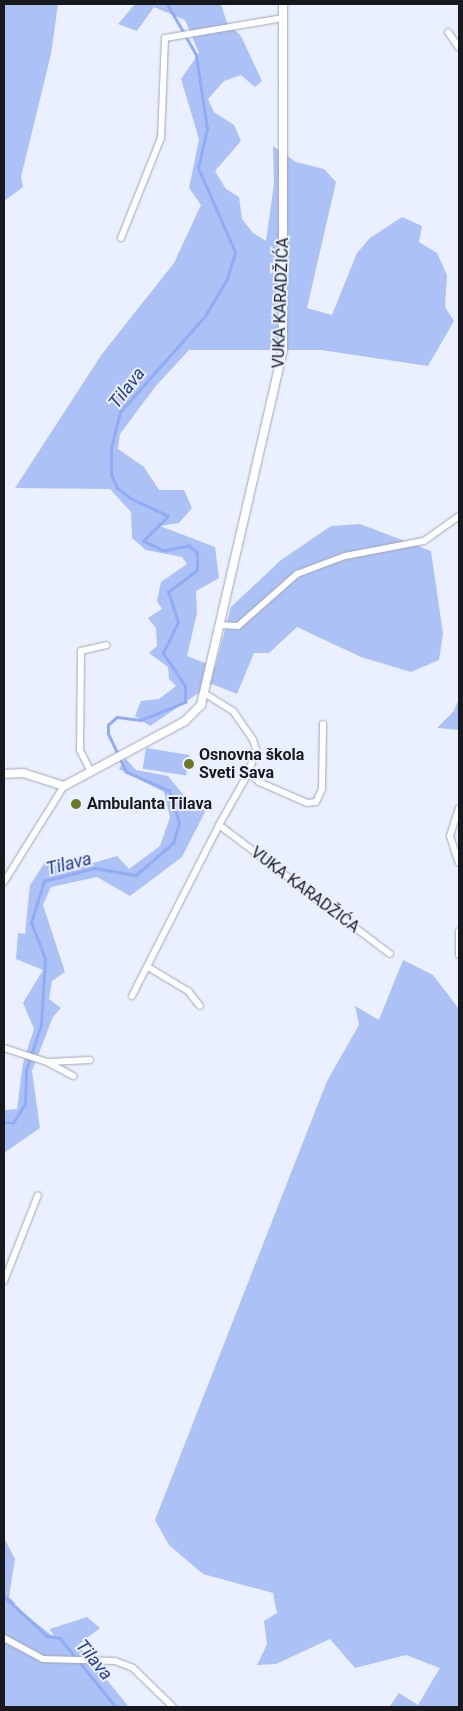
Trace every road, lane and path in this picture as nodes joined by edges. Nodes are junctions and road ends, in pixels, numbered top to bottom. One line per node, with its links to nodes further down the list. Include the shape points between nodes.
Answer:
1 (283, 4): 2 (street, VUKA KARADŽIĆA)
2 (283, 18): 5 (street, via 165,38 161,138); 7 (street, VUKA KARADŽIĆA, via 283,351)
3 (448, 32): 4 (street)
4 (459, 48)
5 (121, 238)
6 (459, 516): 7 (street, via 424,541 345,556 297,574 238,626)
7 (220, 624): 9 (street, VUKA KARADŽIĆA)
8 (106, 645): 11 (street, via 81,651 80,750)
9 (204, 693): 11 (street, VUKA KARADŽIĆA, via 196,712); 12 (street, via 233,711 253,740 256,749)
10 (323, 724): 12 (street, via 322,789 316,802 289,797)
11 (91, 772): 14 (street, VUKA KARADŽIĆA)
12 (249, 772): 16 (street)
13 (4, 774): 14 (street, via 23,773)
14 (64, 786): 18 (street)
15 (459, 808): 17 (street, via 450,836)
16 (219, 825): 20 (street, VUKA KARADŽIĆA); 22 (street)
17 (459, 863)
18 (4, 882)
19 (459, 931): 21 (street)
20 (390, 954)
21 (459, 955)
22 (148, 967): 23 (street); 24 (street, via 188,991)
23 (132, 996)
24 (200, 1006)
25 (4, 1048): 27 (street)
26 (90, 1060): 27 (street)
27 (47, 1062): 28 (street)
28 (73, 1076)
29 (38, 1196): 30 (street)
30 (4, 1281)
31 (4, 1638): 32 (street, via 32,1655 73,1661 115,1661 133,1668)
32 (173, 1707)

